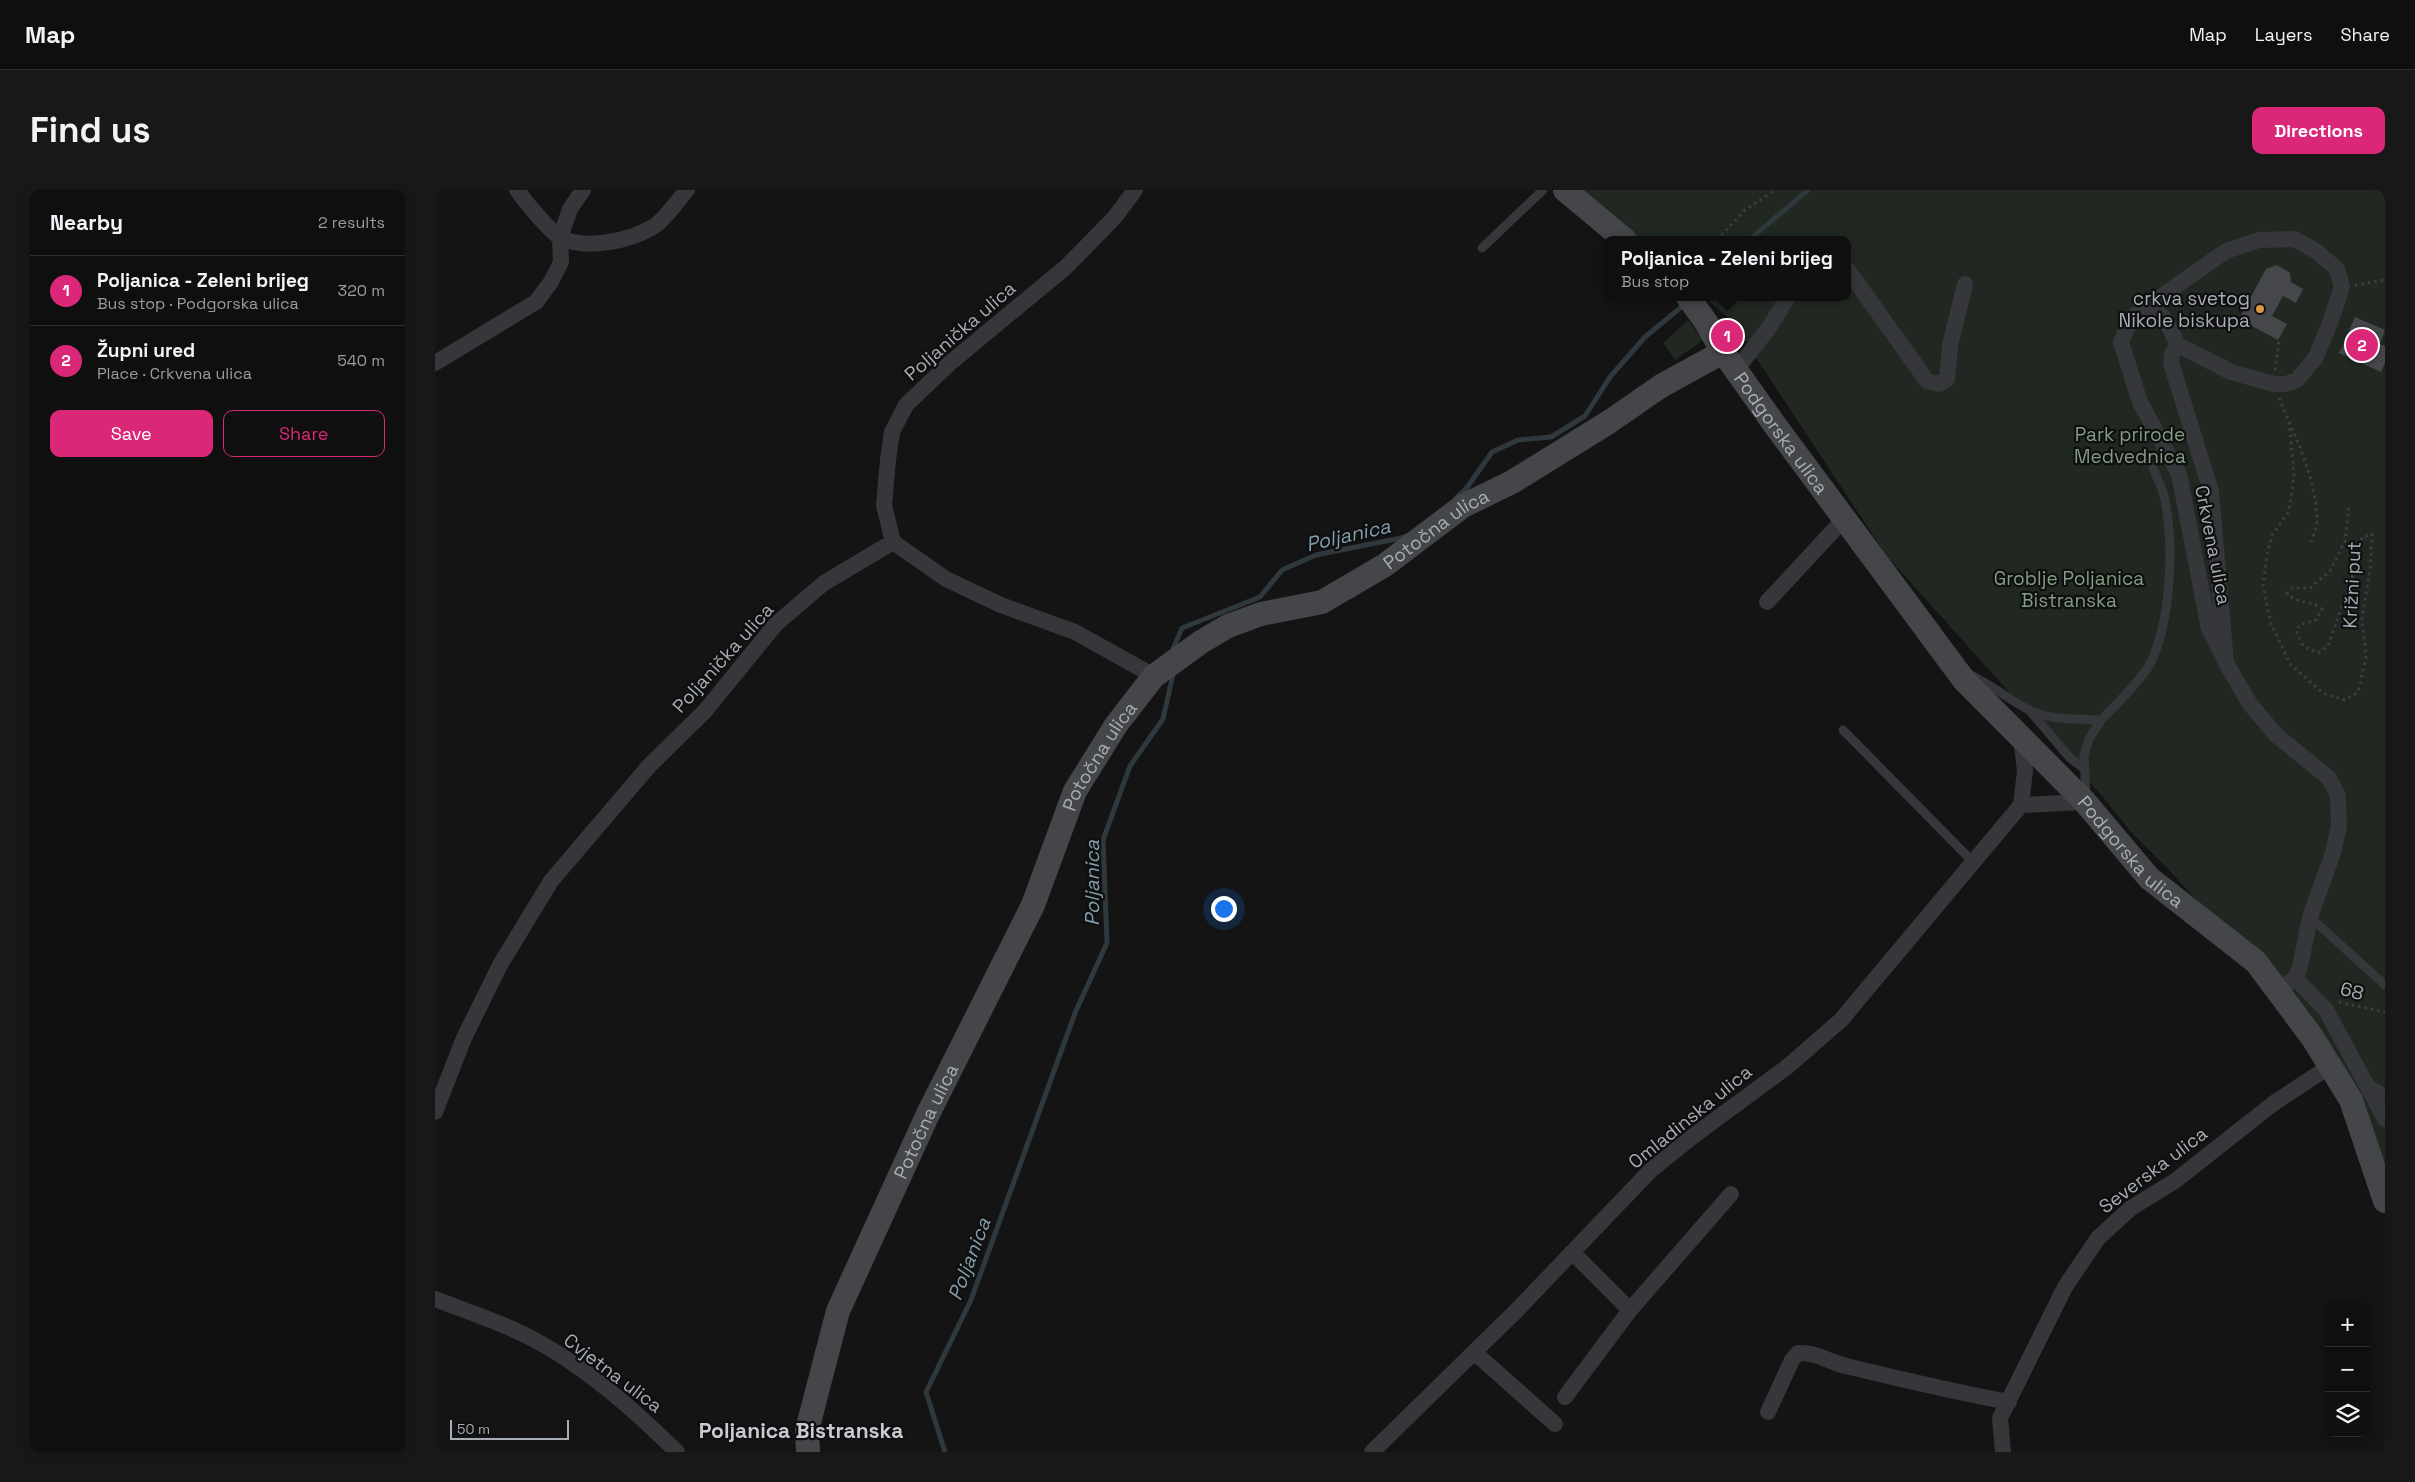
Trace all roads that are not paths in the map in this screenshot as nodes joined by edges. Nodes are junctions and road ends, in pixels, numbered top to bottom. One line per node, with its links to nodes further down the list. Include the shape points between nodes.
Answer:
1 (517, 190): 8 (street)
2 (583, 190): 8 (street, via 569,209)
3 (687, 190): 8 (street, via 655,226 626,238 592,244)
4 (1135, 190): 20 (street, Poljanička ulica, via 1115,217 1066,267 950,363 906,404 892,432 888,460 884,505)
5 (1543, 190): 9 (lane)
6 (1565, 190): 7 (street)
7 (1620, 236)
8 (560, 238): 17 (street, via 561,262 536,302)
9 (1482, 248)
10 (1851, 275): 11 (street, via 1927,381 1939,384 1947,380 1950,345)
11 (1965, 284)
12 (1786, 301): 16 (street, via 1768,329)
13 (1692, 303): 16 (street, Podgorska ulica)
14 (2149, 303): 15 (street, via 2165,319); 15 (street, Crkvena ulica, via 2226,251 2259,240 2294,240 2316,250 2337,269 2342,287 2316,357 2297,380 2274,384 2231,372); 22 (street, Crkvena ulica, via 2132,317 2121,342 2140,402 2179,474 2209,628)
15 (2178, 345): 22 (street, Crkvena ulica, via 2171,363 2211,491)
16 (1729, 361): 19 (street, Podgorska ulica); 24 (street, Potočna ulica, via 1661,386 1512,482 1463,506 1385,565 1322,602 1261,614 1227,626)
17 (435, 363)
18 (2153, 468): 26 (lane, via 2165,499 2169,592 2150,663)
19 (1844, 519): 21 (street); 23 (street, Podgorska ulica)
20 (893, 542): 24 (street, via 946,579 1001,605); 39 (street, Poljanička ulica, via 824,583 777,624 705,711 649,766 551,881 500,965 464,1038)
21 (1767, 602)
22 (2226, 663): 33 (street, Crkvena ulica, via 2250,704 2276,735 2329,778 2338,796 2339,826 2335,844)
23 (1953, 666): 25 (lane, via 1992,685); 28 (street, Podgorska ulica)
24 (1166, 668): 52 (street, Potočna ulica, via 1117,725 1075,791 1033,905 928,1114 838,1311 807,1430)
25 (2030, 711): 26 (lane); 29 (lane, via 2070,758)
26 (2101, 720): 29 (lane, via 2089,739 2084,756)
27 (1843, 730): 32 (lane)
28 (2021, 736): 30 (street, Podgorska ulica); 31 (street, via 2025,771)
29 (2085, 769): 30 (lane)
30 (2085, 802): 31 (street); 34 (street, Podgorska ulica, via 2149,878)
31 (2021, 805): 32 (street, Omladinska ulica)
32 (1973, 862): 43 (street, Omladinska ulica, via 1841,1020 1787,1067 1651,1170)
33 (2310, 917): 34 (street, Crkvena ulica, via 2300,967); 35 (lane)
34 (2286, 984): 36 (street, Podgorska ulica); 37 (street, via 2313,995 2326,1010)
35 (2385, 985)
36 (2330, 1066): 42 (street, Podgorska ulica, via 2351,1100); 48 (street, Severska ulica, via 2274,1103 2175,1181 2131,1208 2098,1238 2065,1287)
37 (2368, 1084): 38 (lane); 40 (street)
38 (2385, 1096)
39 (435, 1112)
40 (2385, 1119)
41 (1731, 1194): 45 (street)
42 (2385, 1201)
43 (1572, 1252): 45 (street); 46 (street, Omladinska ulica)
44 (435, 1298): 51 (street, Cvjetna ulica, via 527,1336 583,1371 653,1428)
45 (1630, 1310): 47 (street)
46 (1474, 1352): 50 (street); 53 (street, Omladinska ulica)
47 (1565, 1397)
48 (2009, 1402): 49 (street, via 1842,1365 1809,1352 1798,1353 1792,1360); 54 (street, Severska ulica, via 2001,1418)
49 (1768, 1412)
50 (1555, 1424)
51 (677, 1452)
52 (808, 1452)
53 (1372, 1452)
54 (2003, 1452)

